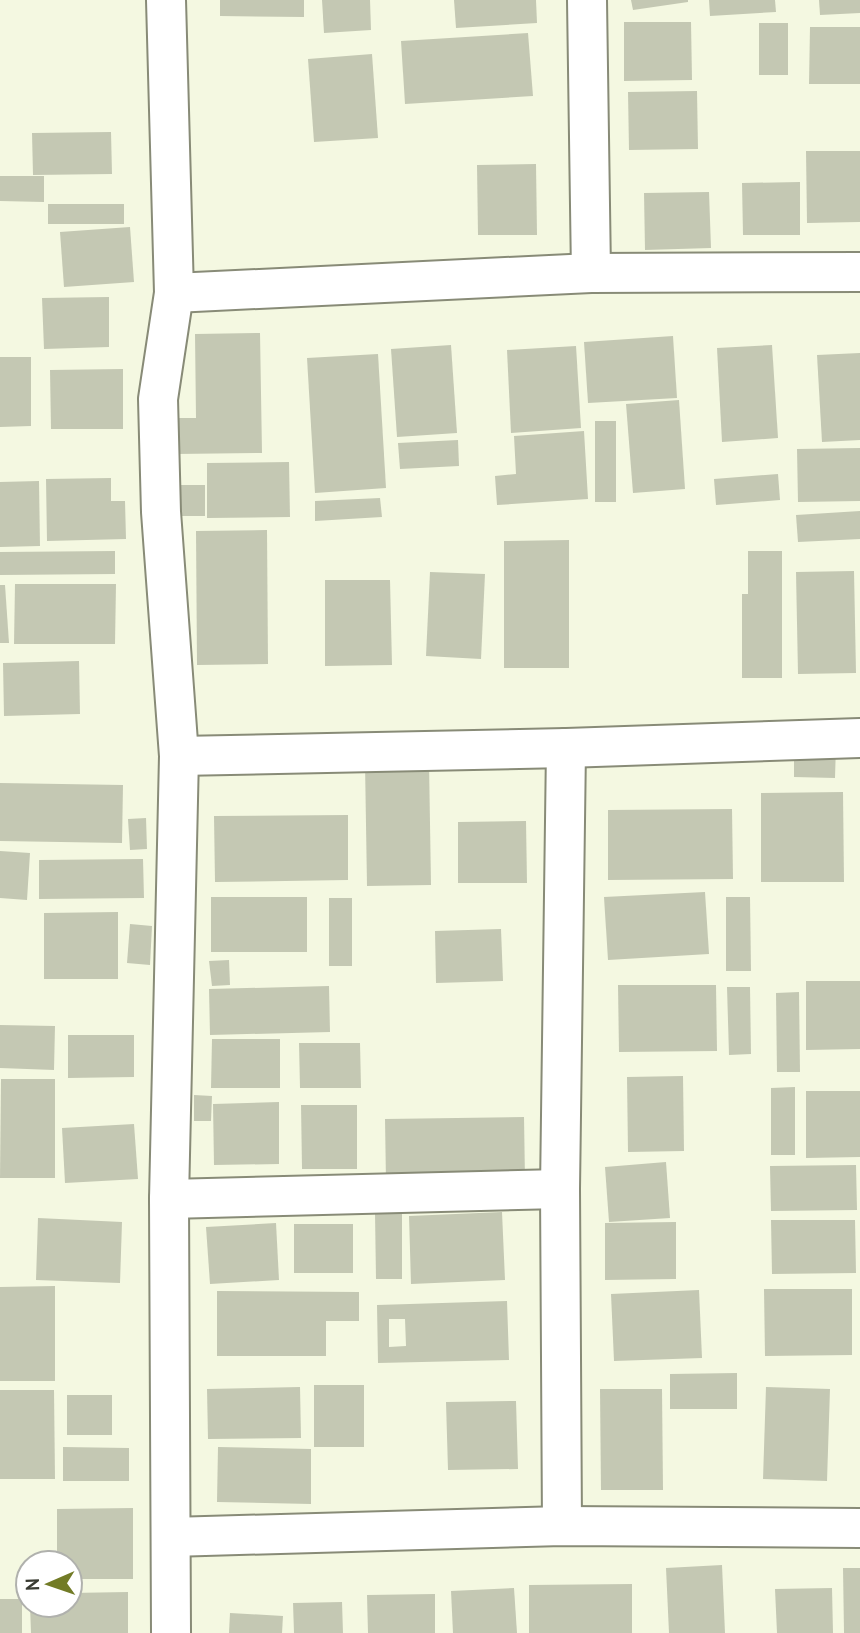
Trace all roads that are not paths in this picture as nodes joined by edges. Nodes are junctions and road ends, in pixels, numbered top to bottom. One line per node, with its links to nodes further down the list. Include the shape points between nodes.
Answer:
1 (166, 0): 5 (street)
2 (587, 0): 4 (street)
3 (860, 272): 4 (street)
4 (592, 273): 5 (street)
5 (174, 293): 8 (street, via 158,399 161,512)
6 (860, 738): 7 (street)
7 (566, 748): 8 (street); 9 (street)
8 (179, 756): 10 (street)
9 (560, 1189): 10 (street); 11 (street)
10 (169, 1199): 13 (street)
11 (562, 1526): 12 (street); 13 (street)
12 (860, 1528)
13 (171, 1538): 14 (street)
14 (172, 1633)

